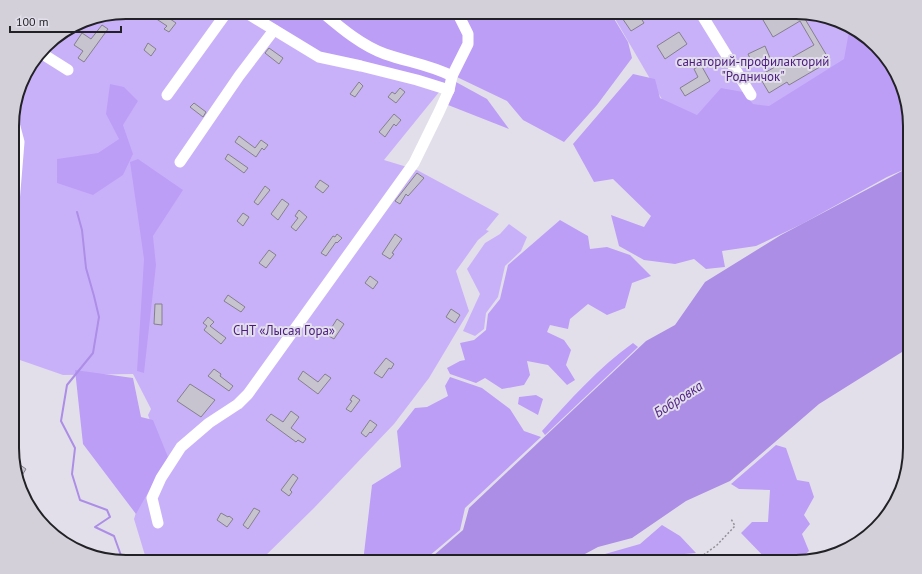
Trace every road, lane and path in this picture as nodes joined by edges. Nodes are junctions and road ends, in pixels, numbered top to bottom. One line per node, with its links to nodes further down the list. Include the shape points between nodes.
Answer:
1 (222, 19): 11 (street)
2 (256, 19): 6 (street)
3 (330, 19): 9 (street, via 361,42 385,54)
4 (460, 19): 9 (street, via 468,34 468,44)
5 (704, 19): 12 (street)
6 (274, 30): 10 (street, via 319,57); 13 (street, via 238,76)
7 (46, 56): 8 (street)
8 (68, 70)
9 (452, 76): 10 (street)
10 (449, 90): 15 (street, via 414,163 248,394 181,447 161,478 152,498)
11 (166, 95)
12 (751, 95)
13 (180, 162)
14 (731, 519): 16 (path, via 735,526)
15 (158, 523)
16 (703, 555)

